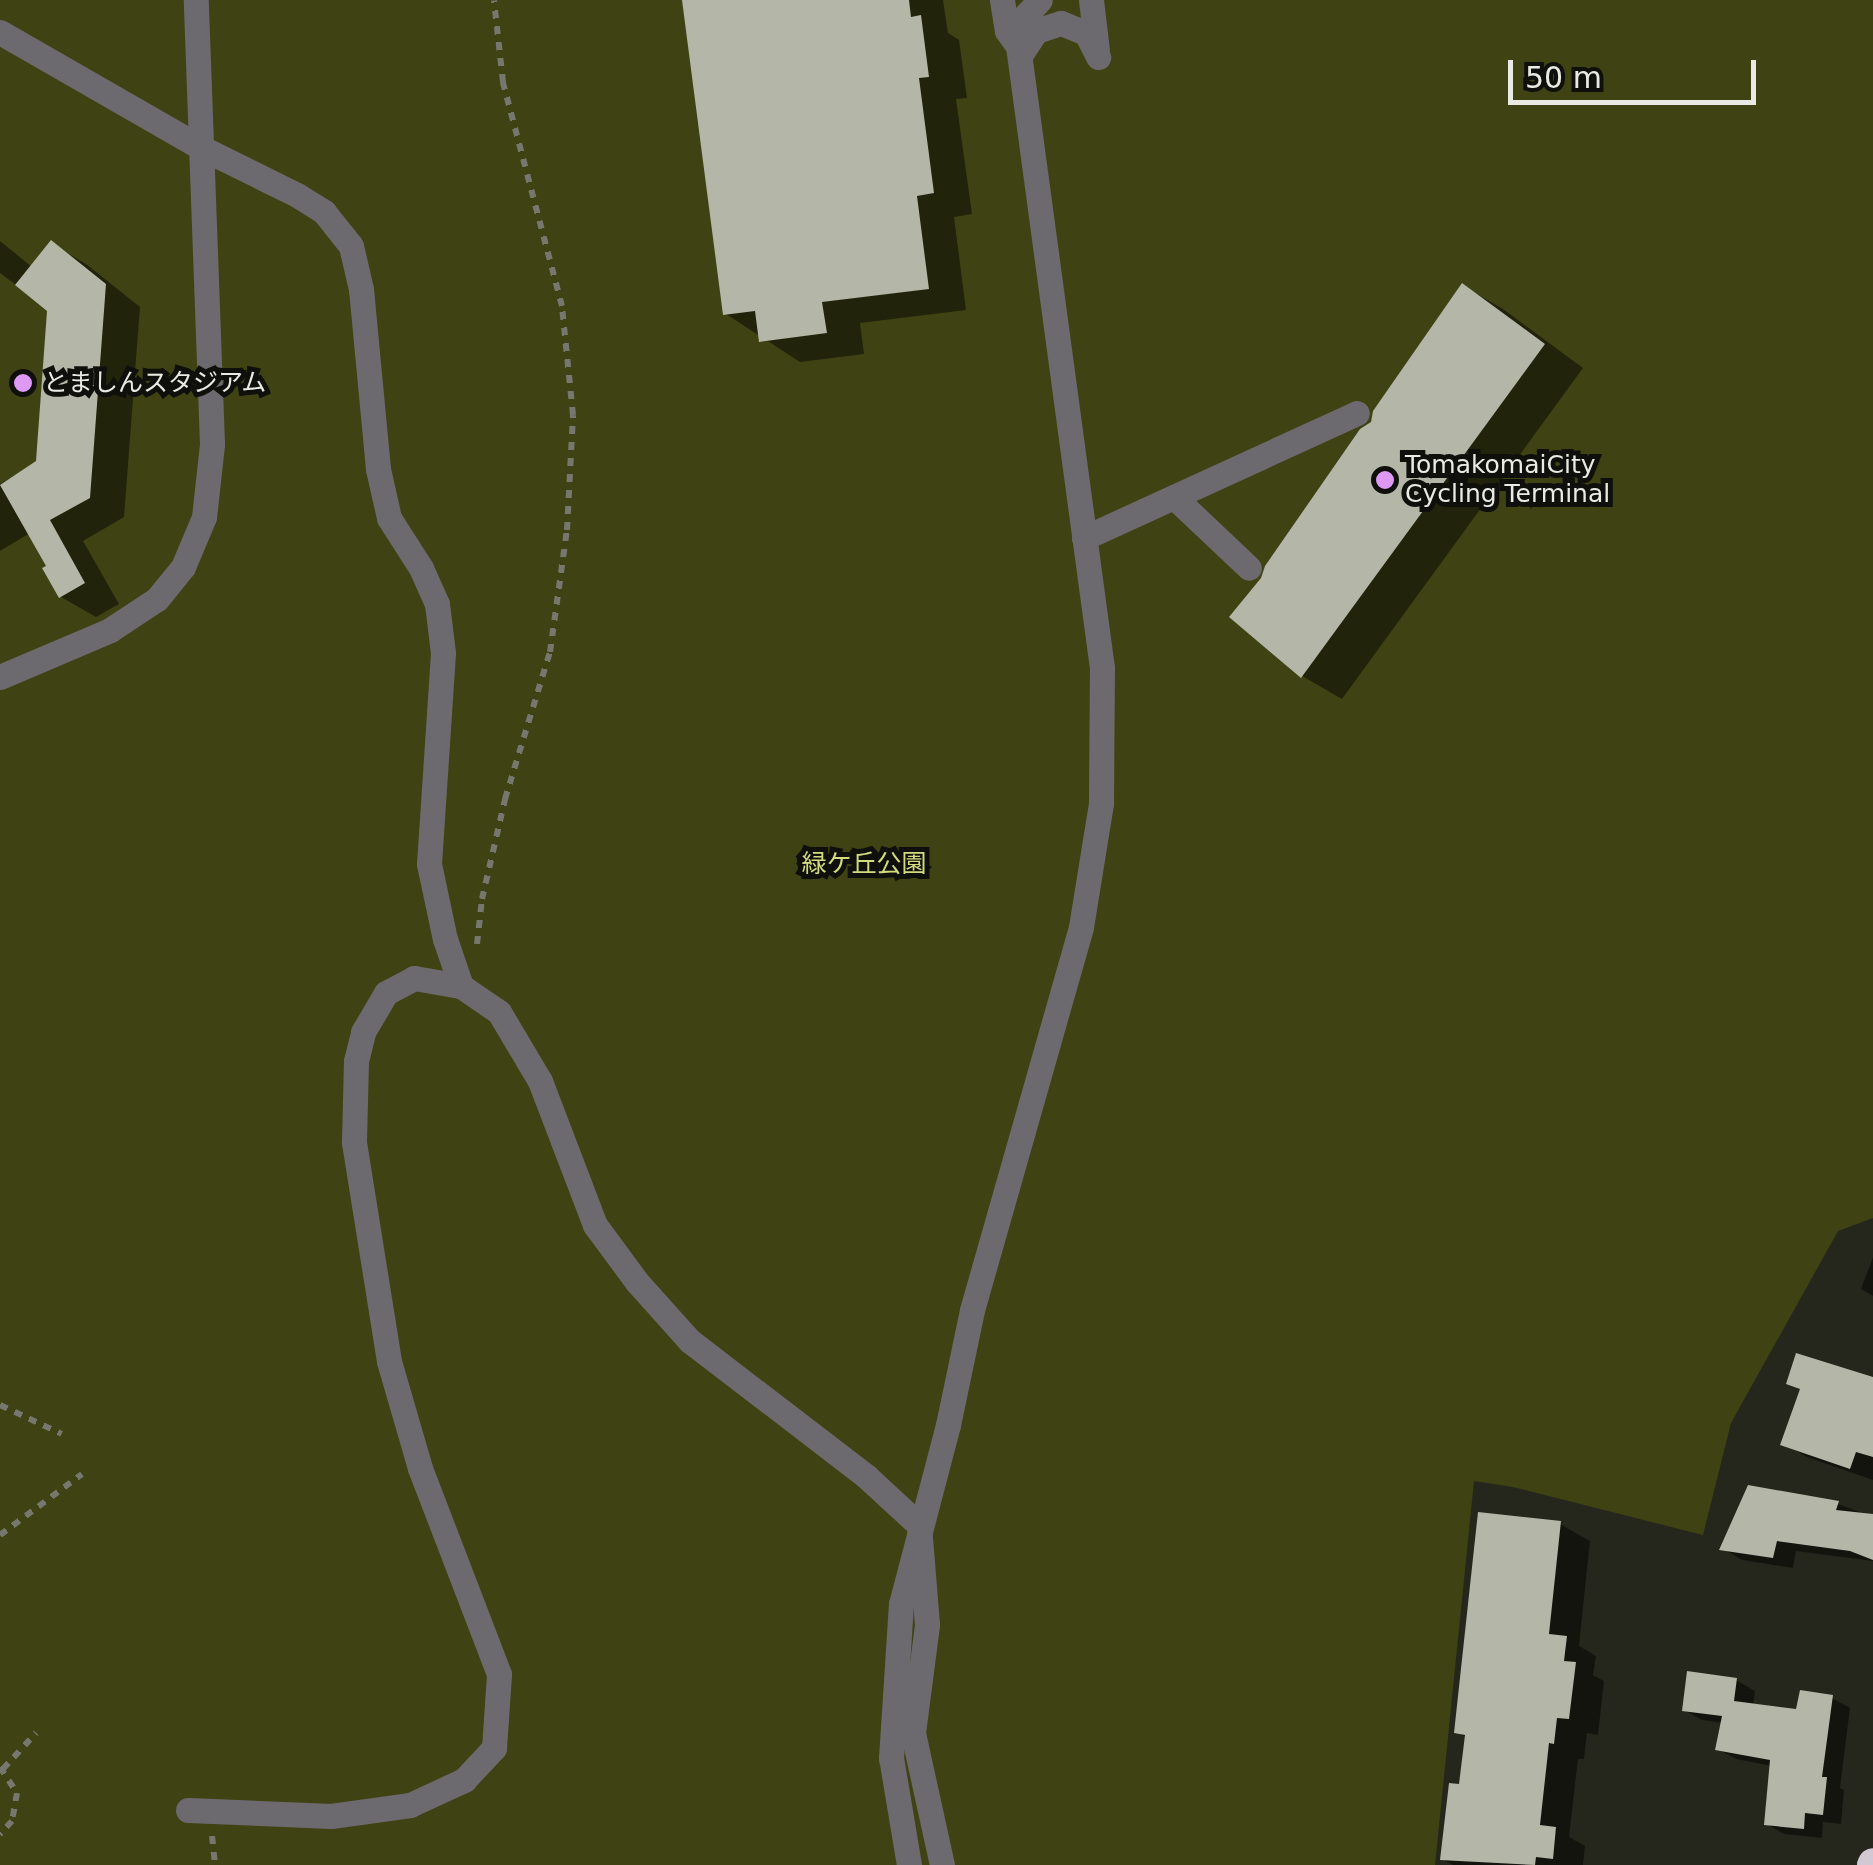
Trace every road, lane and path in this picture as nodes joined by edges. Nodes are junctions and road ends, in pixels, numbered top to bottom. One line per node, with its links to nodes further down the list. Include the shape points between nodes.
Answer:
1 (196, 0): 8 (street)
2 (494, 0): 14 (path, via 503,82 562,306 573,415 567,530 550,652 505,799 477,945)
3 (1002, 0): 7 (street)
4 (1040, 0): 7 (street, via 1024,17)
5 (1091, 0): 7 (street, via 1098,57 1086,33 1061,23 1036,31)
6 (0, 32): 8 (street)
7 (1019, 57): 11 (street)
8 (200, 147): 13 (street, via 212,444 204,517 184,566 157,598 110,630); 14 (street, via 324,212 351,246 388,518 437,604 443,653 429,864)
9 (1357, 413): 10 (street)
10 (1174, 497): 11 (street); 12 (street)
11 (1084, 538): 18 (street, via 1102,668 1102,803 1080,928 972,1310)
12 (1249, 568)
13 (0, 677)
14 (462, 986): 18 (street, via 499,1012 540,1080 595,1224 637,1282 690,1341); 22 (street, via 414,978 386,993 363,1032 356,1061 354,1142 390,1361 420,1468 499,1674 494,1748 464,1780 410,1805 331,1816)
15 (0, 1405): 16 (path)
16 (62, 1434)
17 (82, 1474): 19 (path)
18 (920, 1526): 24 (street, via 902,1604 891,1758); 25 (street, via 927,1625 913,1733)
19 (0, 1535)
20 (36, 1733): 21 (path)
21 (2, 1768): 23 (path, via 17,1793 17,1808)
22 (188, 1810)
23 (0, 1834)
24 (909, 1865)
25 (942, 1865)

